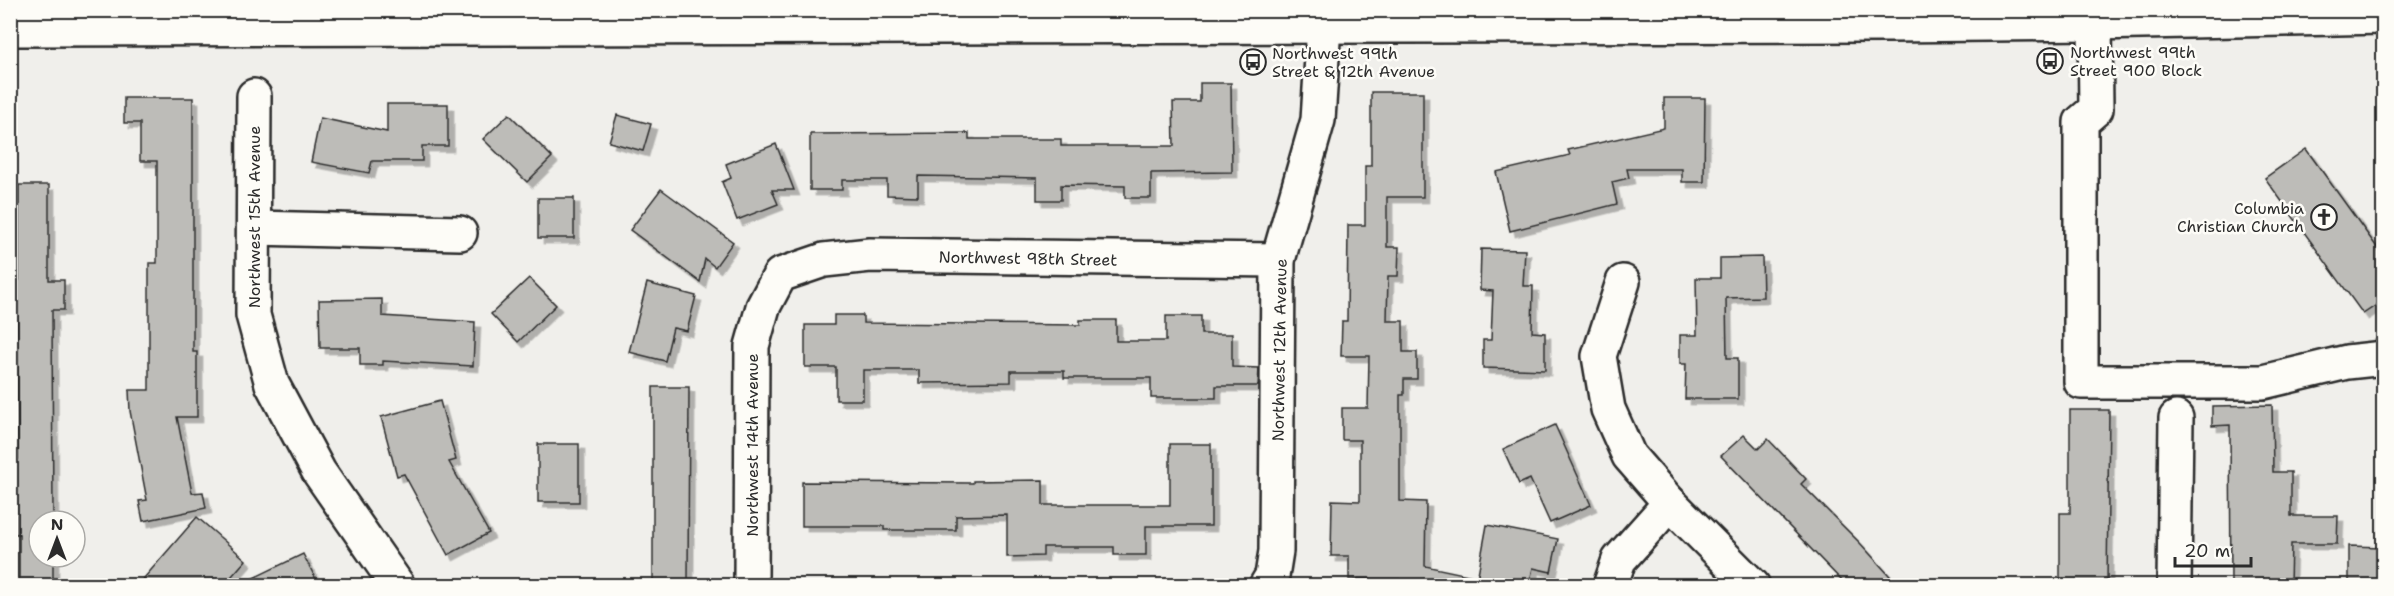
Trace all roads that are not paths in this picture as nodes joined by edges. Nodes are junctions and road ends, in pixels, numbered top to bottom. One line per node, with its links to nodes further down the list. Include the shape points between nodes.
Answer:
1 (2193, 16): 3 (street); 8 (street)
2 (1719, 17): 4 (street); 5 (street)
3 (2384, 17)
4 (1325, 18): 6 (street); 13 (street, Northwest 12th Avenue, via 1318,120)
5 (1890, 18): 8 (street)
6 (347, 19): 7 (street)
7 (49, 20): 9 (street)
8 (2095, 23): 16 (street, via 2096,109 2081,122 2081,382 2263,382)
9 (10, 29)
10 (254, 96): 11 (street, Northwest 15th Avenue)
11 (254, 228): 12 (street); 19 (street, Northwest 15th Avenue, via 253,315 272,384 319,472)
12 (460, 233)
13 (1278, 261): 14 (street, Northwest 98th Street, via 870,255 824,260); 21 (street, Northwest 12th Avenue, via 1276,551 1272,576)
14 (780, 275): 20 (street, Northwest 14th Avenue, via 762,307 752,346)
15 (1623, 282): 18 (street, via 1599,356 1608,409 1629,456)
16 (2384, 357)
17 (2176, 418): 24 (street)
18 (1670, 503): 22 (street, via 1619,560); 23 (street)
19 (398, 585)
20 (751, 585)
21 (1266, 585)
22 (1610, 585)
23 (1753, 585)
24 (2174, 585)

